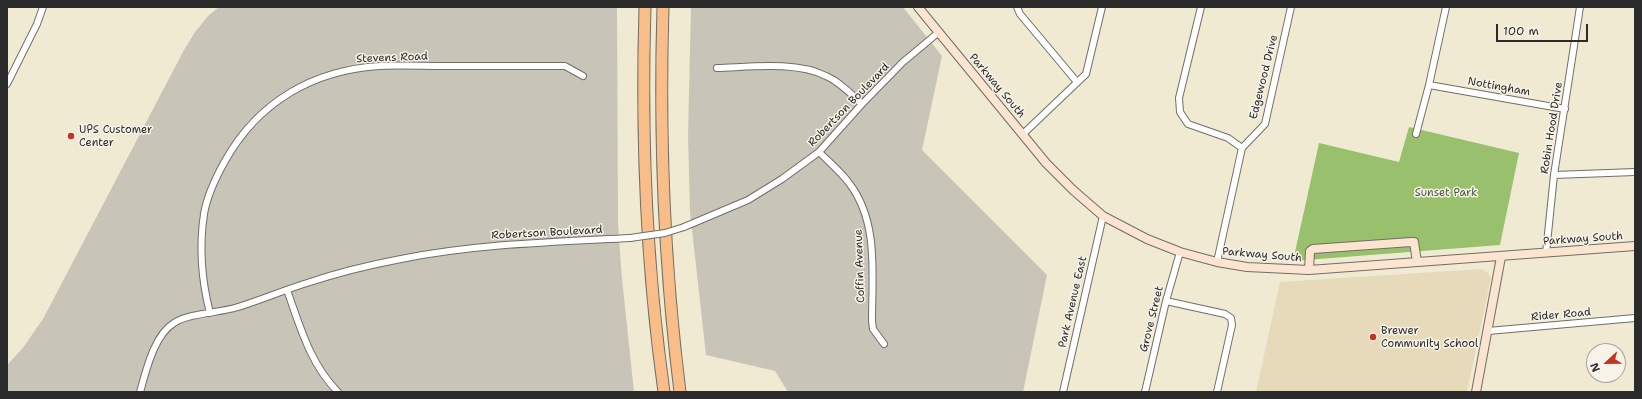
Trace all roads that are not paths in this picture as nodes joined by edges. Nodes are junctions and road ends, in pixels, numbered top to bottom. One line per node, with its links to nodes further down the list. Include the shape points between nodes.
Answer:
1 (43, 7): 16 (street)
2 (640, 7): 18 (highway)
3 (645, 7): 18 (highway)
4 (663, 7): 39 (highway, via 662,148)
5 (918, 7): 12 (main road, Parkway South)
6 (1017, 7): 15 (street, via 1020,14)
7 (1102, 7): 15 (street, via 1086,74)
8 (1201, 7): 23 (street, via 1179,98 1180,112 1188,124 1228,138)
9 (1291, 7): 23 (street, Edgewood Drive, via 1265,124)
10 (1446, 7): 17 (street)
11 (1580, 7): 20 (street, Robin Hood Drive)
12 (939, 32): 19 (street, Robertson Boulevard); 21 (main road, Parkway South)
13 (716, 68): 19 (street, via 791,67 812,70 839,83)
14 (583, 76): 37 (street, Stevens Road, via 565,66 381,66 334,73 312,80 294,90 246,129 232,148 212,190 204,214 202,242 204,292)
15 (1077, 82): 21 (street)
16 (7, 84)
17 (1429, 85): 20 (street, Nottingham); 22 (street)
18 (644, 102): 44 (highway, via 649,243)
19 (862, 104): 24 (street, Robertson Boulevard)
20 (1565, 110): 26 (street, Robin Hood Drive)
21 (1023, 134): 27 (main road, Parkway South, via 1046,163)
22 (1416, 134)
23 (1242, 148): 32 (street)
24 (819, 152): 35 (street, Robertson Boulevard, bridge, via 748,200 665,233 630,238 444,251 363,267); 41 (street, Coffin Avenue, via 849,182 866,213 871,244 873,329)
25 (1635, 172): 26 (street)
26 (1554, 174): 30 (street, Robin Hood Drive)
27 (1103, 216): 29 (main road, Parkway South, via 1147,240); 47 (street, Park Avenue East)
28 (1635, 246): 30 (main road, Parkway South)
29 (1180, 252): 32 (main road, Parkway South); 36 (street, Grove Street)
30 (1546, 253): 31 (main road, Parkway South)
31 (1501, 257): 33 (main road, Parkway South); 40 (main road)
32 (1217, 262): 34 (main road, Parkway South, via 1248,267)
33 (1417, 262): 34 (main road, Parkway South); 34 (main road, via 1414,242 1328,248 1310,251)
34 (1309, 270)
35 (287, 290): 37 (street, Robertson Boulevard, via 238,307); 43 (street, via 316,364)
36 (1166, 300): 48 (street, Grove Street); 49 (street, via 1225,314 1231,318 1232,325)
37 (210, 313): 42 (street, Robertson Boulevard, via 185,318 173,323 163,332 156,344)
38 (1635, 318): 40 (street, Rider Road)
39 (672, 324): 45 (highway); 46 (highway)
40 (1488, 331): 50 (main road)
41 (884, 344)
42 (140, 392)
43 (338, 392)
44 (664, 392)
45 (680, 392)
46 (685, 392)
47 (1063, 392)
48 (1145, 392)
49 (1217, 392)
50 (1476, 392)

